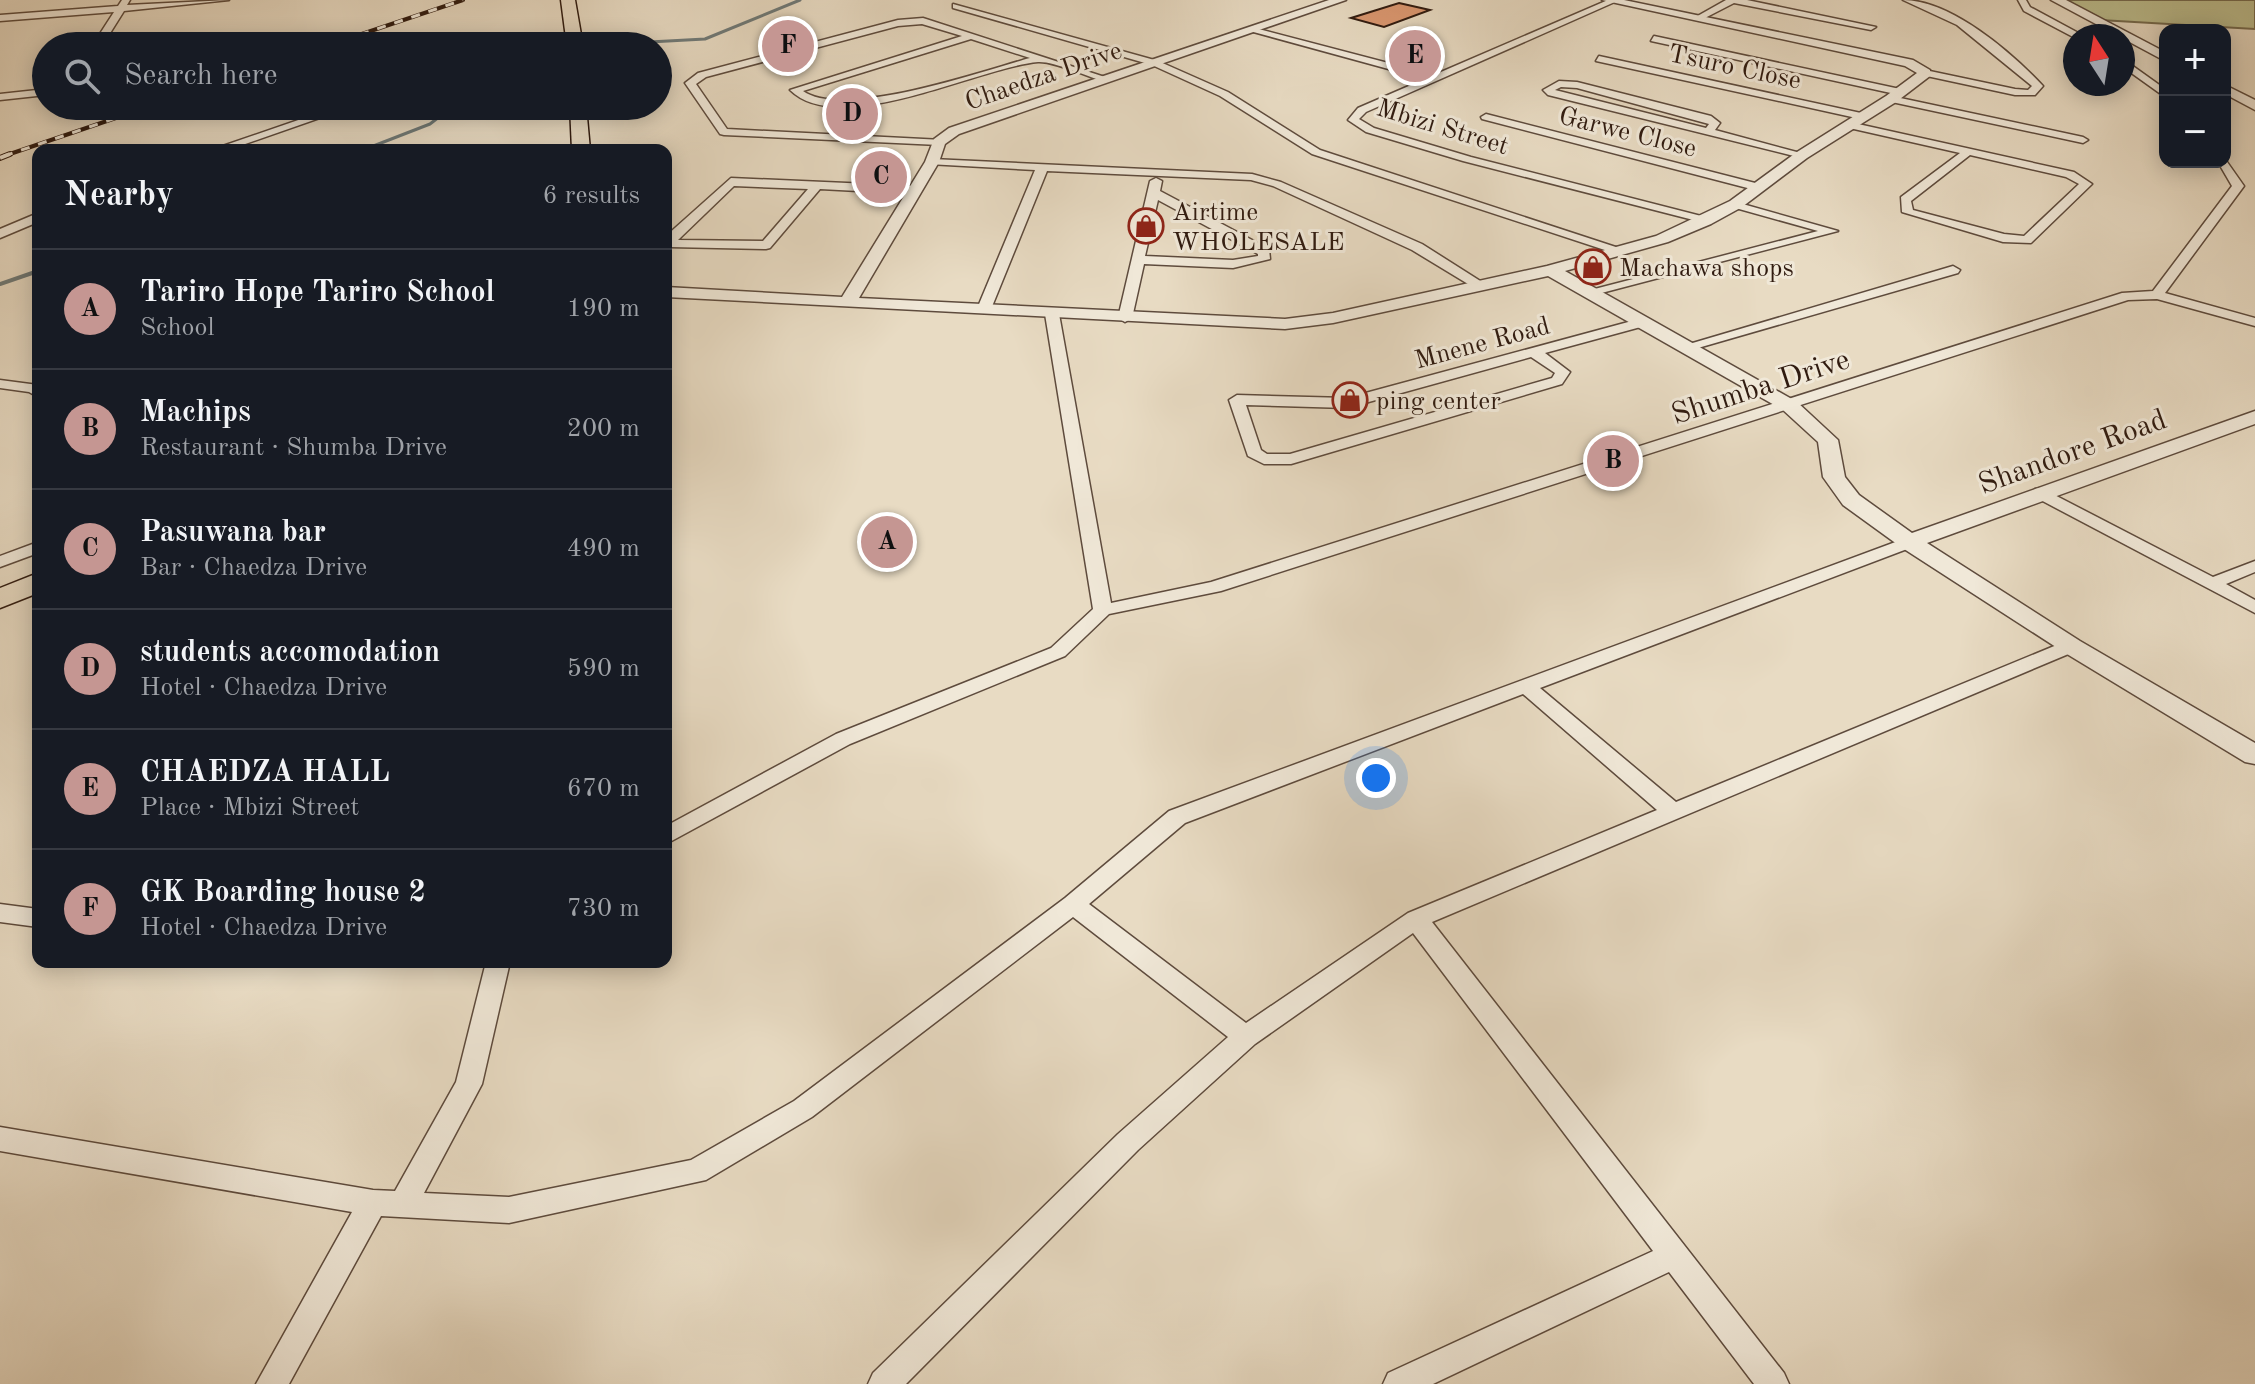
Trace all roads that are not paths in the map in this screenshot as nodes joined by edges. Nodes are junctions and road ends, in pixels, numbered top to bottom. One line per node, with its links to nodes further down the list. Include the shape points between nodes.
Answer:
1 (225, 0): 9 (street)
2 (568, 0): 17 (main road)
3 (1340, 0): 15 (street, Chaedza Drive)
4 (1610, 0): 12 (street); 26 (street, Mbizi Street)
5 (1733, 0): 12 (street); 13 (street)
6 (1907, 0): 25 (street, via 1928,5 1991,45 2038,86 2031,93 2015,92)
7 (2022, 0): 14 (street, via 2027,9)
8 (2057, 0): 20 (street)
9 (123, 4): 11 (street); 16 (street)
10 (956, 6): 23 (street)
11 (0, 18)
12 (1698, 18): 25 (street, via 1909,63)
13 (1871, 27)
14 (2063, 28)
15 (1251, 30): 23 (street, Chaedza Drive); 26 (street)
16 (106, 32)
17 (573, 32)
18 (969, 37): 21 (street); 21 (street, via 795,90 810,101 866,104); 40 (street, via 923,21 898,23 702,75 690,83 724,132)
19 (1654, 39): 31 (street)
20 (2159, 54)
21 (1040, 58): 27 (street)
22 (1599, 59): 37 (street, Tsuro Close)
23 (1155, 63): 27 (street, Chaedza Drive); 59 (street, via 1224,94 1316,152)
24 (2135, 70): 28 (street)
25 (1923, 71): 31 (street)
26 (1434, 78): 55 (street, Mbizi Street, via 1362,110 1353,120 1467,159)
27 (1106, 79): 40 (street, Chaedza Drive, via 954,131)
28 (2159, 85)
29 (2231, 92): 33 (street)
30 (32, 94): 32 (street)
31 (1895, 95): 37 (street); 39 (street)
32 (0, 97)
33 (2255, 106)
34 (1486, 117): 50 (street, Garwe Close)
35 (307, 120): 41 (street)
36 (579, 120): 42 (main road)
37 (1855, 120): 43 (street, Tsuro Close); 44 (street)
38 (1709, 131): 38 (street, via 1552,93 1548,90 1559,84 1577,85 1715,123); 44 (street)
39 (2083, 140)
40 (939, 142): 45 (street, Chaedza Drive)
41 (235, 144)
42 (581, 144)
43 (1969, 151): 43 (street, Tsuro Close, via 2070,174 2086,184 2027,240 1908,212 1905,200)
44 (1802, 155): 50 (street)
45 (932, 162): 46 (street); 51 (street, Chaedza Drive)
46 (1042, 168): 48 (street); 68 (street)
47 (2228, 168): 66 (street, via 2238,186)
48 (1158, 173): 52 (street); 63 (street, via 1252,177 1277,184 1417,247)
49 (817, 186): 51 (street); 57 (street, via 731,182); 58 (street, via 766,245)
50 (1759, 187): 53 (street)
51 (915, 190): 67 (street, Chaedza Drive)
52 (1154, 193): 60 (street); 60 (street, via 1264,252 1264,259 1233,264)
53 (1736, 204): 55 (street); 65 (street, via 1832,231)
54 (32, 220): 56 (street)
55 (1705, 221): 59 (street)
56 (0, 234)
57 (672, 237)
58 (672, 242)
59 (1622, 251): 61 (street)
60 (1137, 260): 70 (street)
61 (1550, 270): 63 (street); 65 (street)
62 (1953, 270): 73 (street)
63 (1478, 284): 70 (street, via 1285,324)
64 (672, 292): 67 (street)
65 (1590, 292): 71 (street)
66 (2157, 295): 72 (street); 77 (street, Shumba Drive, via 2127,296)
67 (848, 302): 68 (street)
68 (984, 309): 69 (street)
69 (1052, 314): 70 (street); 88 (street)
70 (1125, 318)
71 (1643, 322): 73 (street); 74 (street, Mnene Road)
72 (2255, 322)
73 (1686, 347): 77 (street)
74 (1535, 353): 74 (street, Mnene Road, via 1563,372 1557,381 1291,459 1264,459 1254,453 1237,400 1347,403)
75 (0, 384): 76 (street)
76 (32, 388)
77 (1790, 406): 80 (street, via 1828,440 1834,477 1851,500); 88 (street, Shumba Drive, via 1215,587)
78 (2255, 417): 79 (street, Shandore Road)
79 (2041, 493): 80 (street, Shandore Road); 84 (street)
80 (1909, 542): 89 (street); 90 (street)
81 (32, 549): 82 (street)
82 (0, 562)
83 (2255, 566): 84 (street)
84 (2212, 584): 87 (street)
85 (32, 585): 86 (main road)
86 (0, 599)
87 (2255, 607)
88 (1103, 610): 93 (street, via 1058,652 843,739)
89 (2071, 646): 91 (street); 92 (street)
90 (1525, 686): 92 (street); 94 (street, via 1177,817)
91 (2255, 755)
92 (1674, 812): 97 (street)
93 (672, 833)
94 (1073, 904): 99 (street); 102 (street, via 803,1109 696,1171 509,1210)
95 (0, 913): 96 (street)
96 (32, 917)
97 (1416, 919): 99 (street); 103 (street)
98 (497, 968): 102 (street, via 469,1084)
99 (1246, 1037): 105 (street, via 1128,1142)
100 (0, 1139): 101 (street)
101 (373, 1203): 102 (street); 104 (street)
102 (404, 1203)
103 (1673, 1256): 106 (street); 107 (street)
104 (272, 1384)
105 (884, 1384)
106 (1399, 1384)
107 (1773, 1384)

